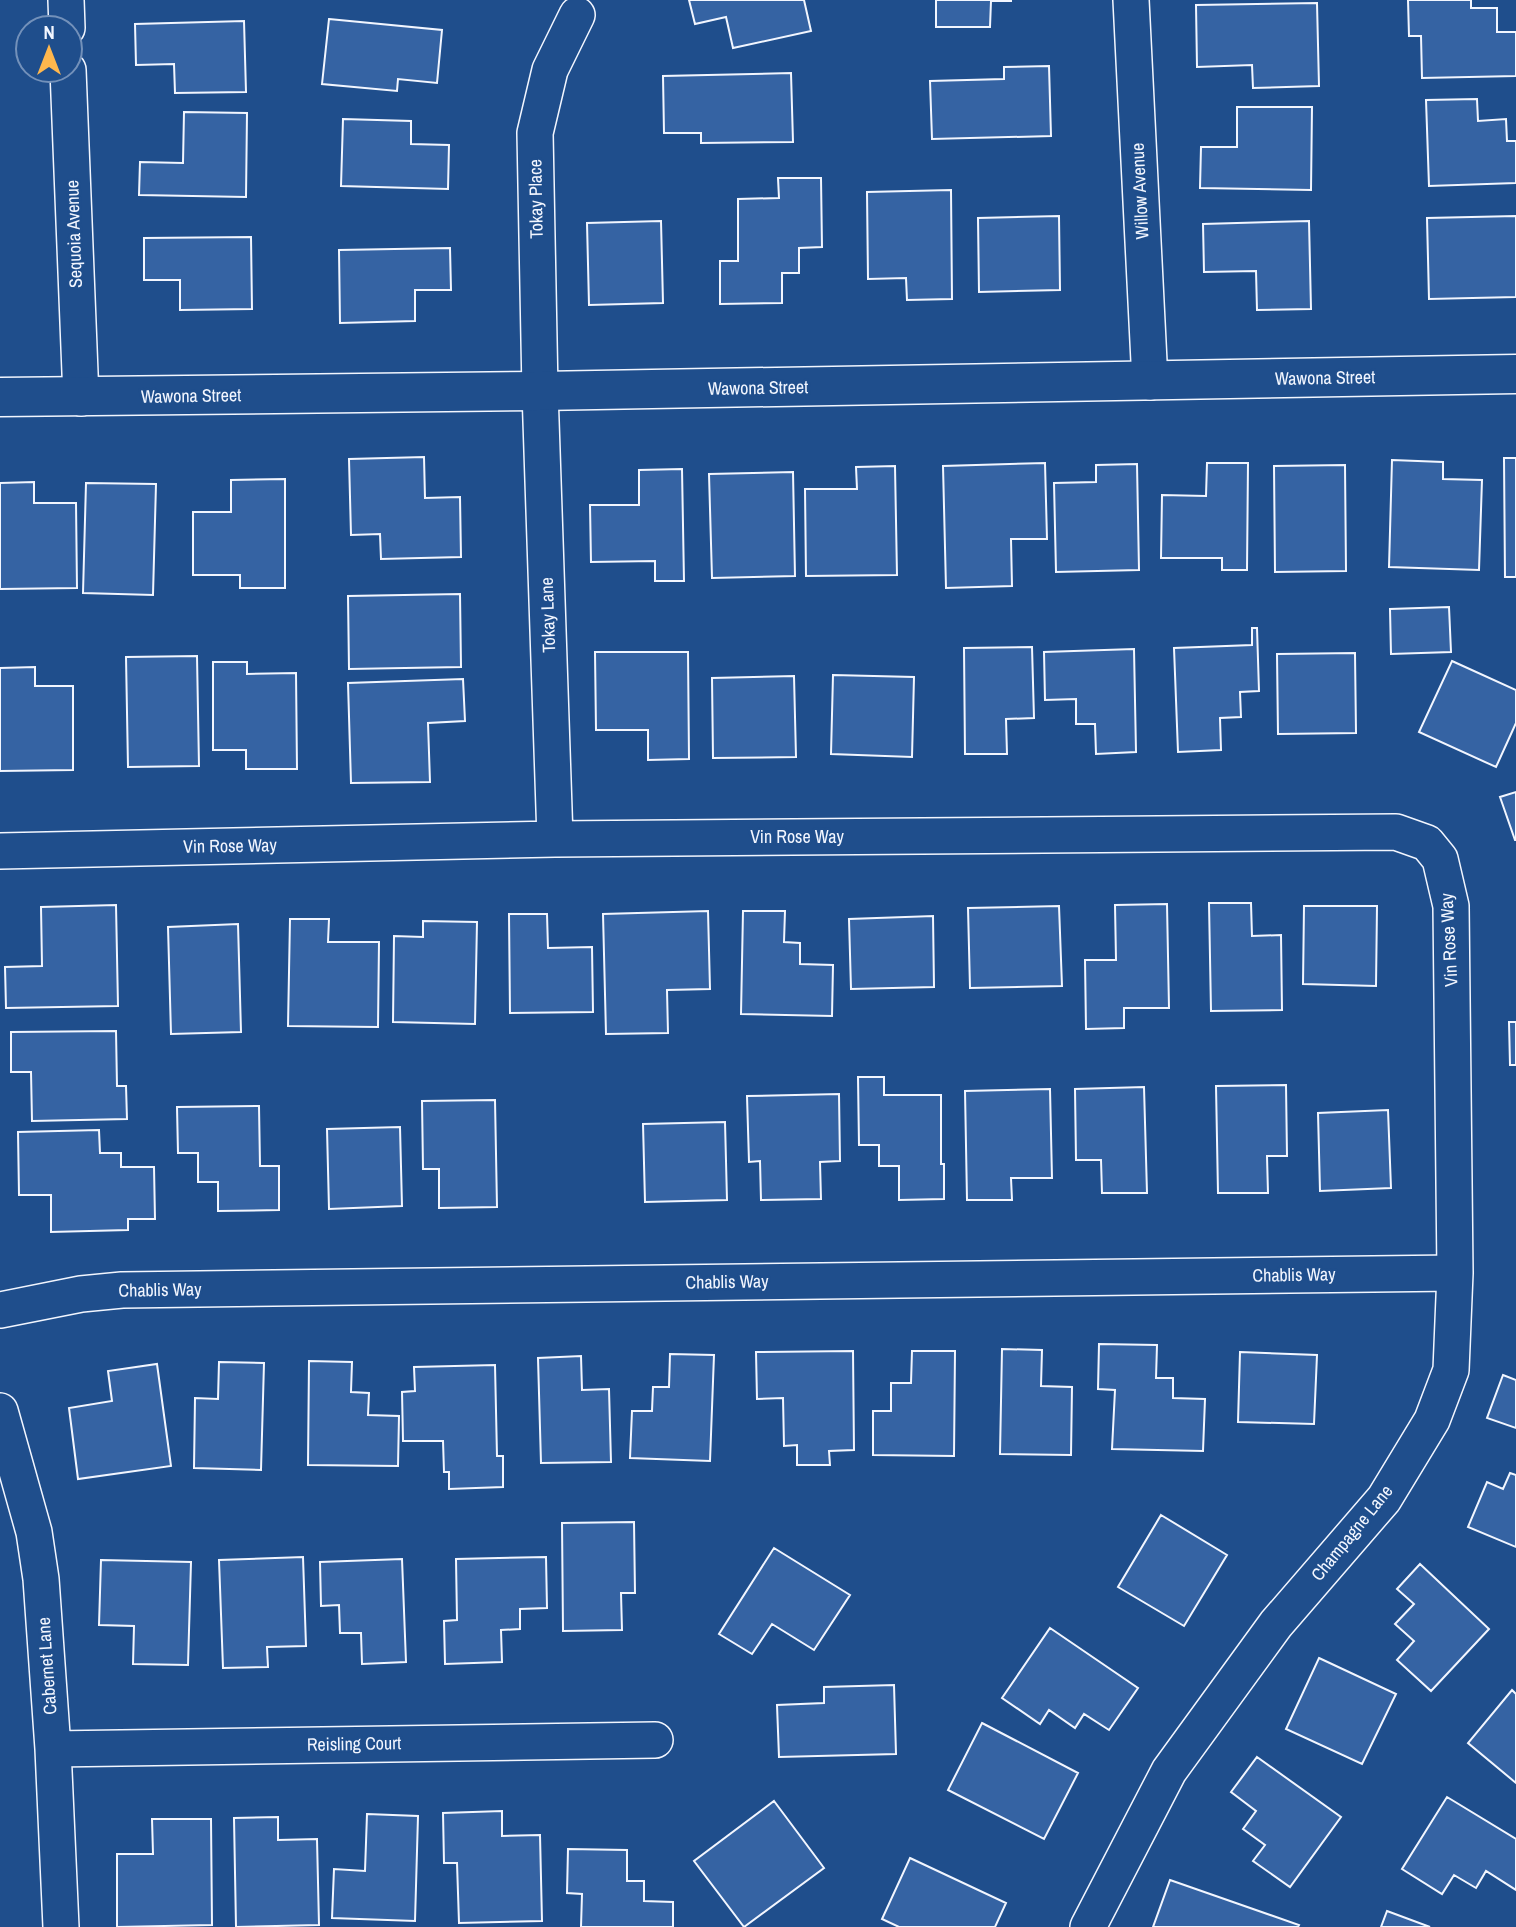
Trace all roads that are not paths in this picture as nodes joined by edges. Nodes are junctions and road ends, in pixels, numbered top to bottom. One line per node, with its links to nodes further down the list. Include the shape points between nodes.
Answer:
1 (1131, 0): 5 (street, Willow Avenue)
2 (577, 15): 6 (street, Tokay Place, via 550,70 535,133)
3 (69, 84): 8 (street, Sequoia Avenue)
4 (1516, 374): 5 (street, Wawona Street)
5 (1150, 382): 6 (street, Wawona Street)
6 (540, 391): 8 (street, Wawona Street); 9 (street, Tokay Lane)
7 (0, 397): 8 (street, Wawona Street)
8 (81, 397)
9 (555, 839): 10 (street, Vin Rose Way); 11 (street, Vin Rose Way, via 1396,832 1427,843 1440,859 1451,906)
10 (0, 851)
11 (1452, 1001): 12 (street, Champagne Lane)
12 (1455, 1273): 13 (street, Chablis Way, via 122,1290 81,1293); 18 (street, Champagne Lane, via 1451,1370 1432,1420 1384,1499 1276,1624 1169,1771)
13 (0, 1310)
14 (0, 1411): 16 (street, Cabernet Lane, via 40,1567)
15 (655, 1740): 16 (street, Reisling Court)
16 (53, 1749): 17 (street, Cabernet Lane)
17 (61, 1927)
18 (1088, 1927)

